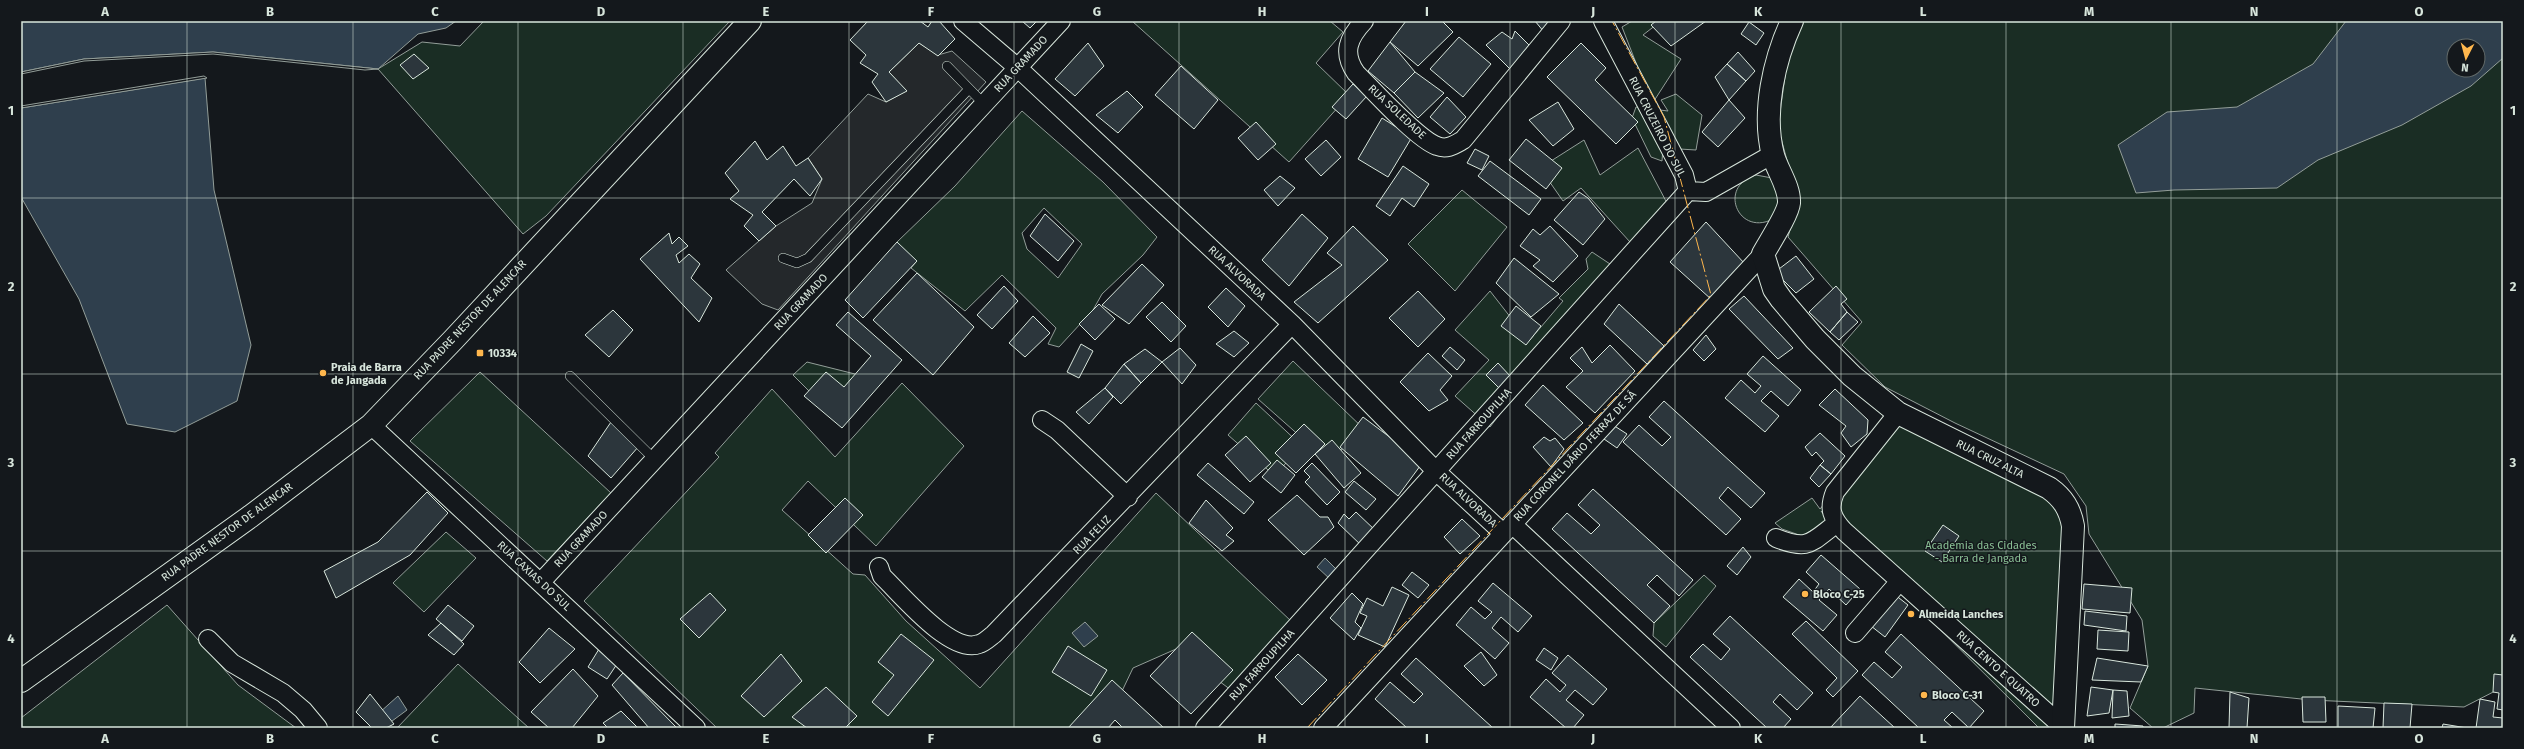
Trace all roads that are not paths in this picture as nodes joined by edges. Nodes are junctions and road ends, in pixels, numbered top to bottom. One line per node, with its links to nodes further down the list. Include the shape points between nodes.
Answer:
1 (750, 21): 20 (main road, RUA PADRE NESTOR DE ALENCAR)
2 (963, 21): 9 (street, RUA ALVORADA)
3 (1061, 21): 9 (street, RUA GRAMADO)
4 (1364, 21): 5 (street, RUA SOLEDADE, via 1350,39 1349,63 1356,73 1424,138 1438,146 1450,147 1463,140)
5 (1561, 21)
6 (1603, 21): 13 (street, RUA CRUZEIRO DO SUL, via 1684,175)
7 (1792, 21): 12 (main road, via 1776,69 1770,104)
8 (947, 66): 10 (lane)
9 (1018, 68): 11 (street, RUA GRAMADO); 16 (street, RUA ALVORADA)
10 (968, 89): 11 (lane); 15 (lane, via 808,258 797,263)
11 (984, 104): 21 (street, RUA GRAMADO)
12 (1773, 154): 13 (street, RUA CRUZEIRO DO SUL, via 1706,192); 14 (main road, via 1788,192 1789,203 1786,213)
13 (1688, 192): 22 (street, RUA FARROUPILHA)
14 (1762, 254): 18 (main road, RUA CRUZ ALTA, via 1774,289 1797,319 1852,376); 25 (street, RUA CORONEL DÁRIO FERRAZ DE SÁ)
15 (783, 258)
16 (1292, 324): 22 (street, RUA ALVORADA); 23 (street, RUA FELIZ)
17 (570, 376): 21 (lane)
18 (1898, 413): 24 (street, RUA CENTO E QUATRO, via 1835,492 1831,514); 38 (main road, RUA CRUZ ALTA, via 2049,488 2060,495 2067,505 2073,526)
19 (1042, 420): 23 (street, via 1057,430)
20 (371, 425): 29 (street, RUA CAXIAS DO SUL); 32 (main road, RUA PADRE NESTOR DE ALENCAR, via 251,516)
21 (655, 460): 29 (street, RUA GRAMADO)
22 (1436, 471): 25 (street, RUA ALVORADA); 35 (street, RUA FARROUPILHA)
23 (1128, 497): 27 (street, RUA FELIZ, via 994,634 979,644 959,644 944,636 882,576)
24 (1837, 523): 26 (street, via 1809,544 1796,546); 28 (street, RUA CENTO E QUATRO)
25 (1508, 528): 36 (street, RUA CORONEL DÁRIO FERRAZ DE SÁ); 37 (street, RUA ALVORADA)
26 (1776, 538)
27 (879, 567)
28 (1900, 581): 30 (street); 38 (street, RUA CENTO E QUATRO)
29 (541, 582): 34 (street, RUA CAXIAS DO SUL)
30 (1855, 633)
31 (208, 639): 33 (street, via 232,663 283,693 303,710)
32 (21, 681)
33 (318, 728)
34 (696, 728)
35 (1205, 728)
36 (1323, 728)
37 (1731, 728)
38 (2063, 728)

